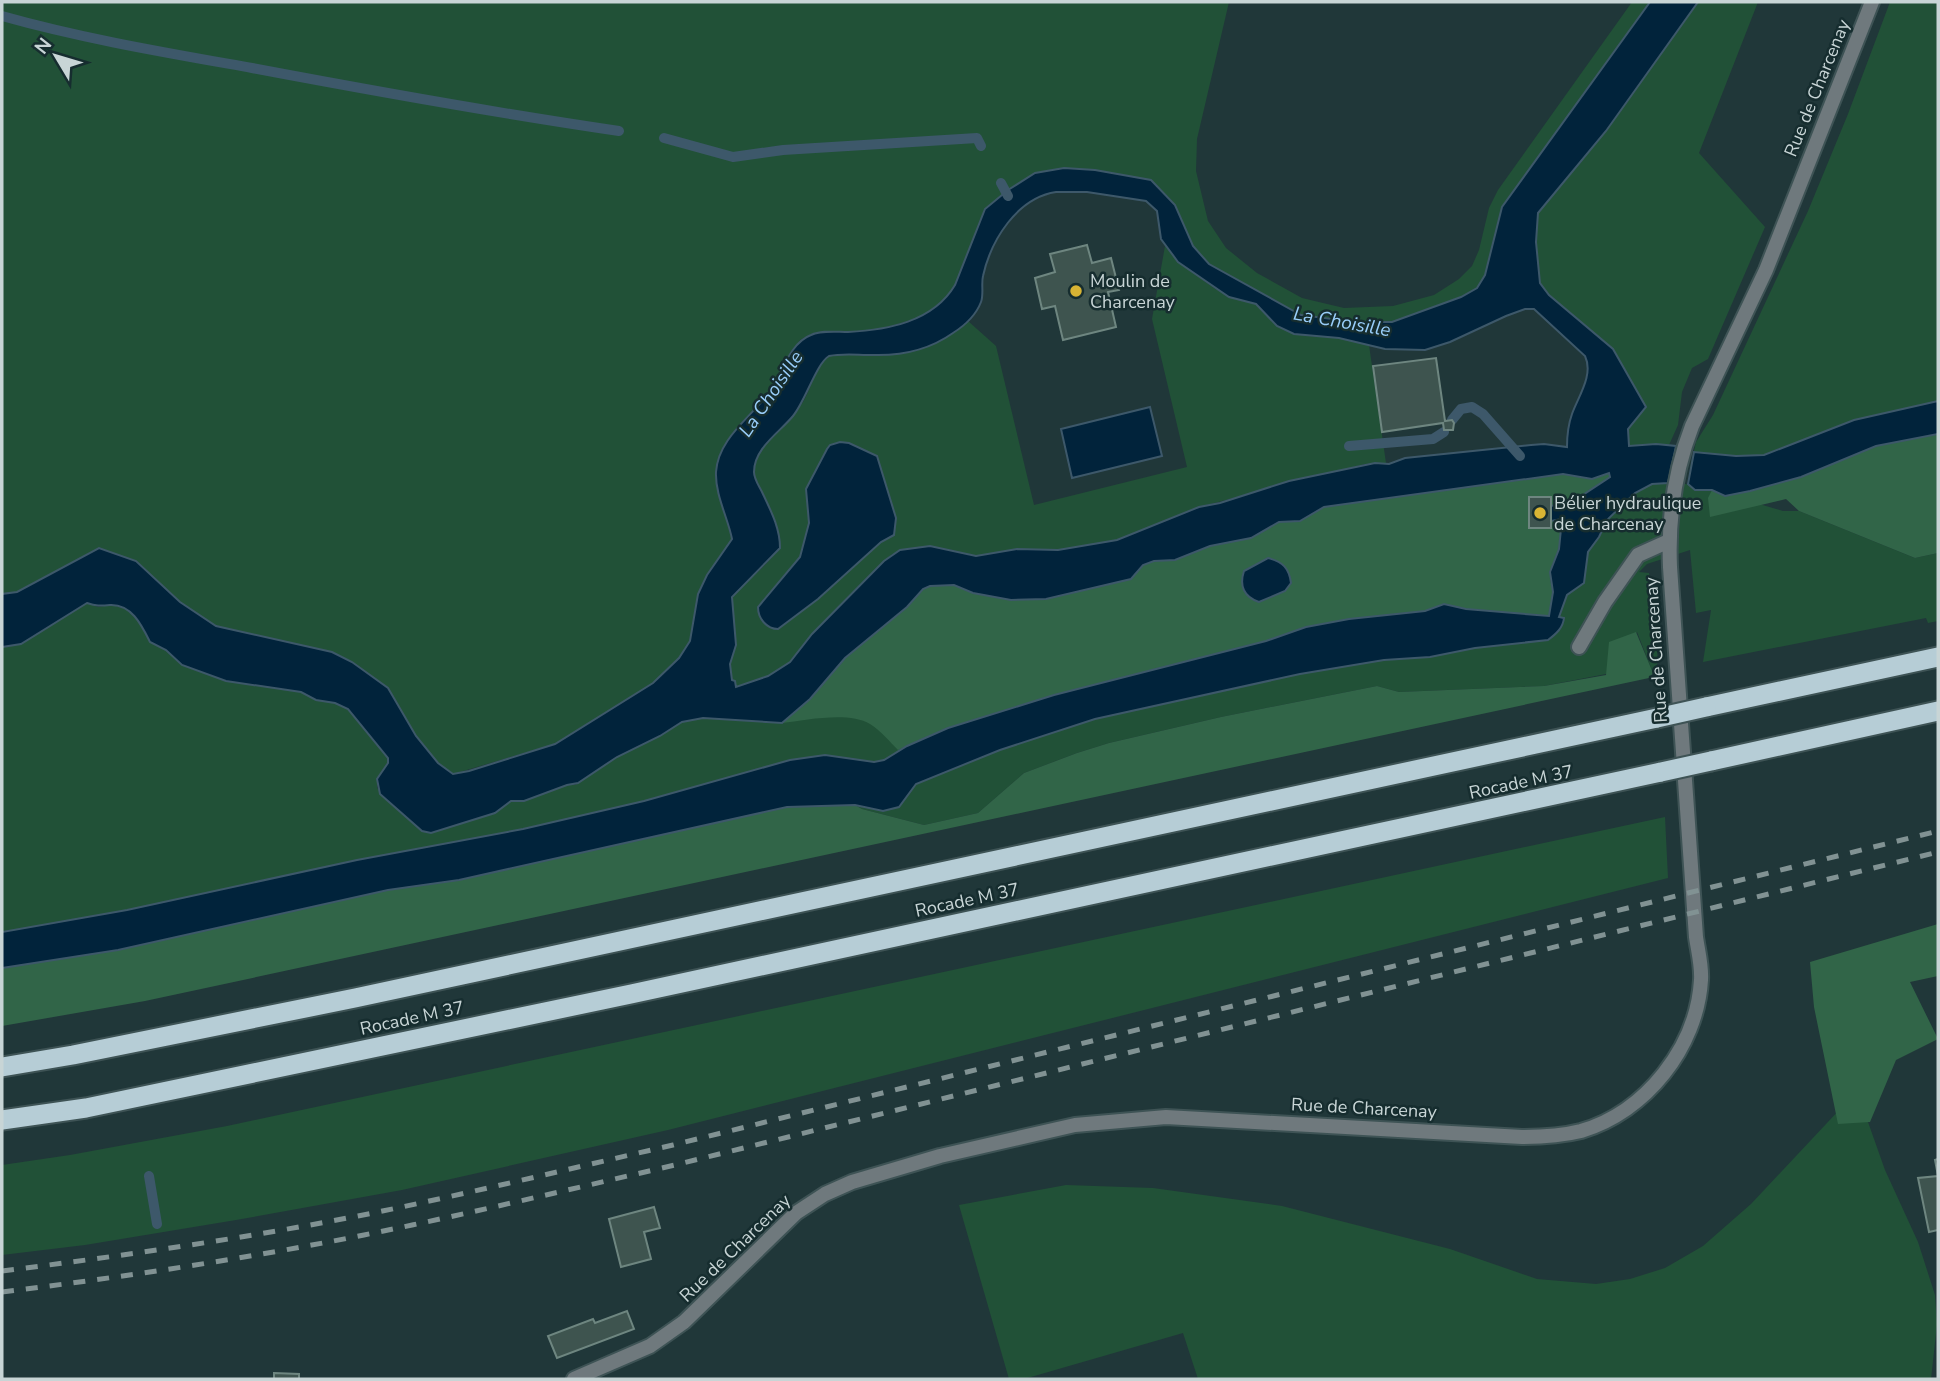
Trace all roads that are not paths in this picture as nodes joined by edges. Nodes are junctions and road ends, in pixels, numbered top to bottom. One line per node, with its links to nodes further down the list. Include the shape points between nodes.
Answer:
1 (1872, 2): 2 (street, Rue de Charcenay, via 1766,270 1686,442)
2 (1669, 541): 3 (street, Rue de Charcenay, via 1638,555); 8 (street, Rue de Charcenay, via 1701,978 1695,1015 1683,1044 1665,1073 1624,1111 1581,1130 1522,1137 1244,1120 1115,1120 940,1156 825,1194 796,1213 684,1322 650,1346)
3 (1580, 647)
4 (1938, 657): 6 (highway, Rocade M 37, bridge, via 355,998)
5 (1938, 711): 7 (highway, Rocade M 37, bridge, via 631,994 86,1108)
6 (2, 1067)
7 (2, 1120)
8 (574, 1379)

